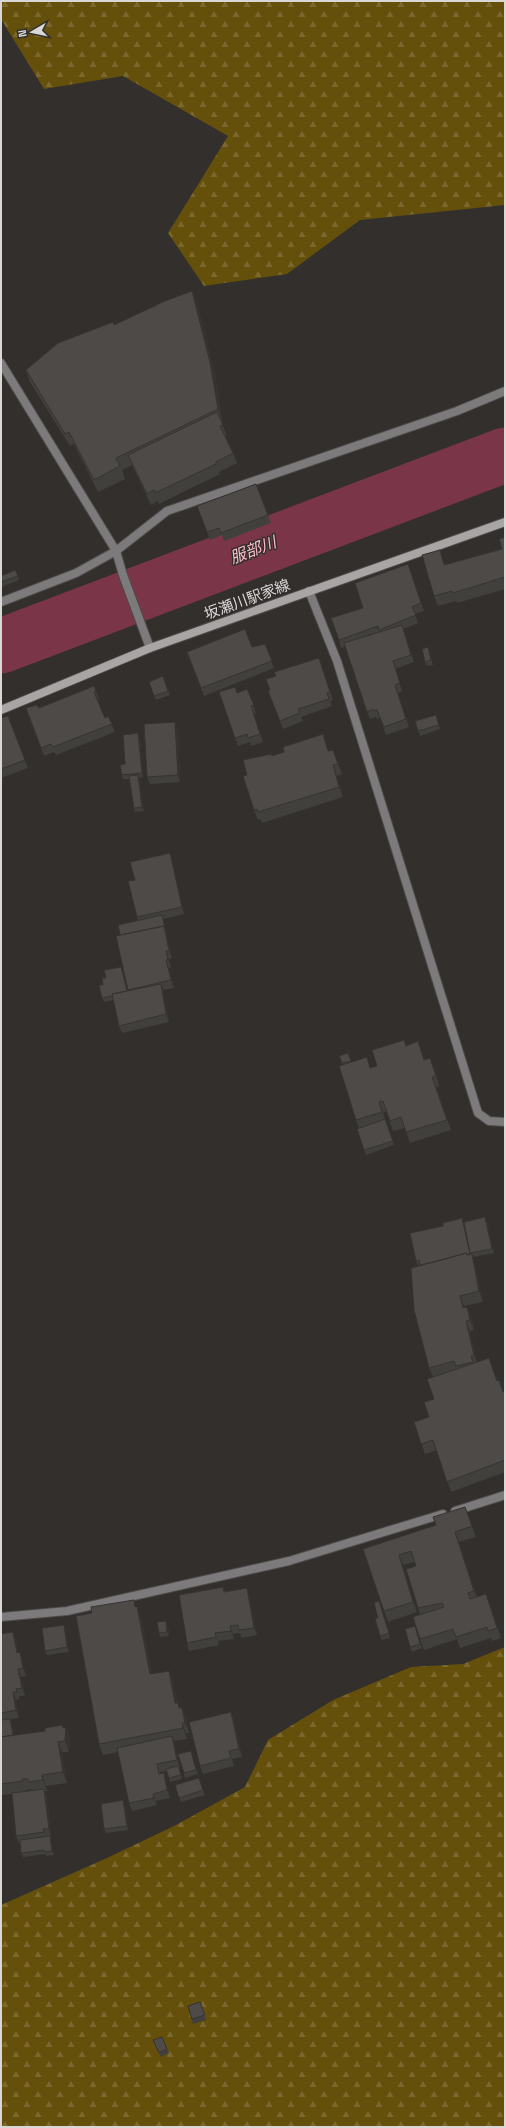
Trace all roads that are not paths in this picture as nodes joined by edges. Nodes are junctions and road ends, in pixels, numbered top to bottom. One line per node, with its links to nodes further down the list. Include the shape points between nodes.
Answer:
1 (1, 363): 4 (street)
2 (505, 391): 4 (street, via 457,411 167,510)
3 (505, 522): 5 (main road, 坂瀬川駅家線)
4 (116, 551): 6 (street, via 76,573); 7 (street, via 122,575)
5 (309, 591): 7 (main road, 坂瀬川駅家線); 9 (street, via 337,661 478,1113 489,1120)
6 (1, 602)
7 (150, 648): 8 (main road, 坂瀬川駅家線)
8 (1, 710)
9 (505, 1122)
10 (505, 1496): 11 (street, via 289,1561 67,1611)
11 (1, 1617)

